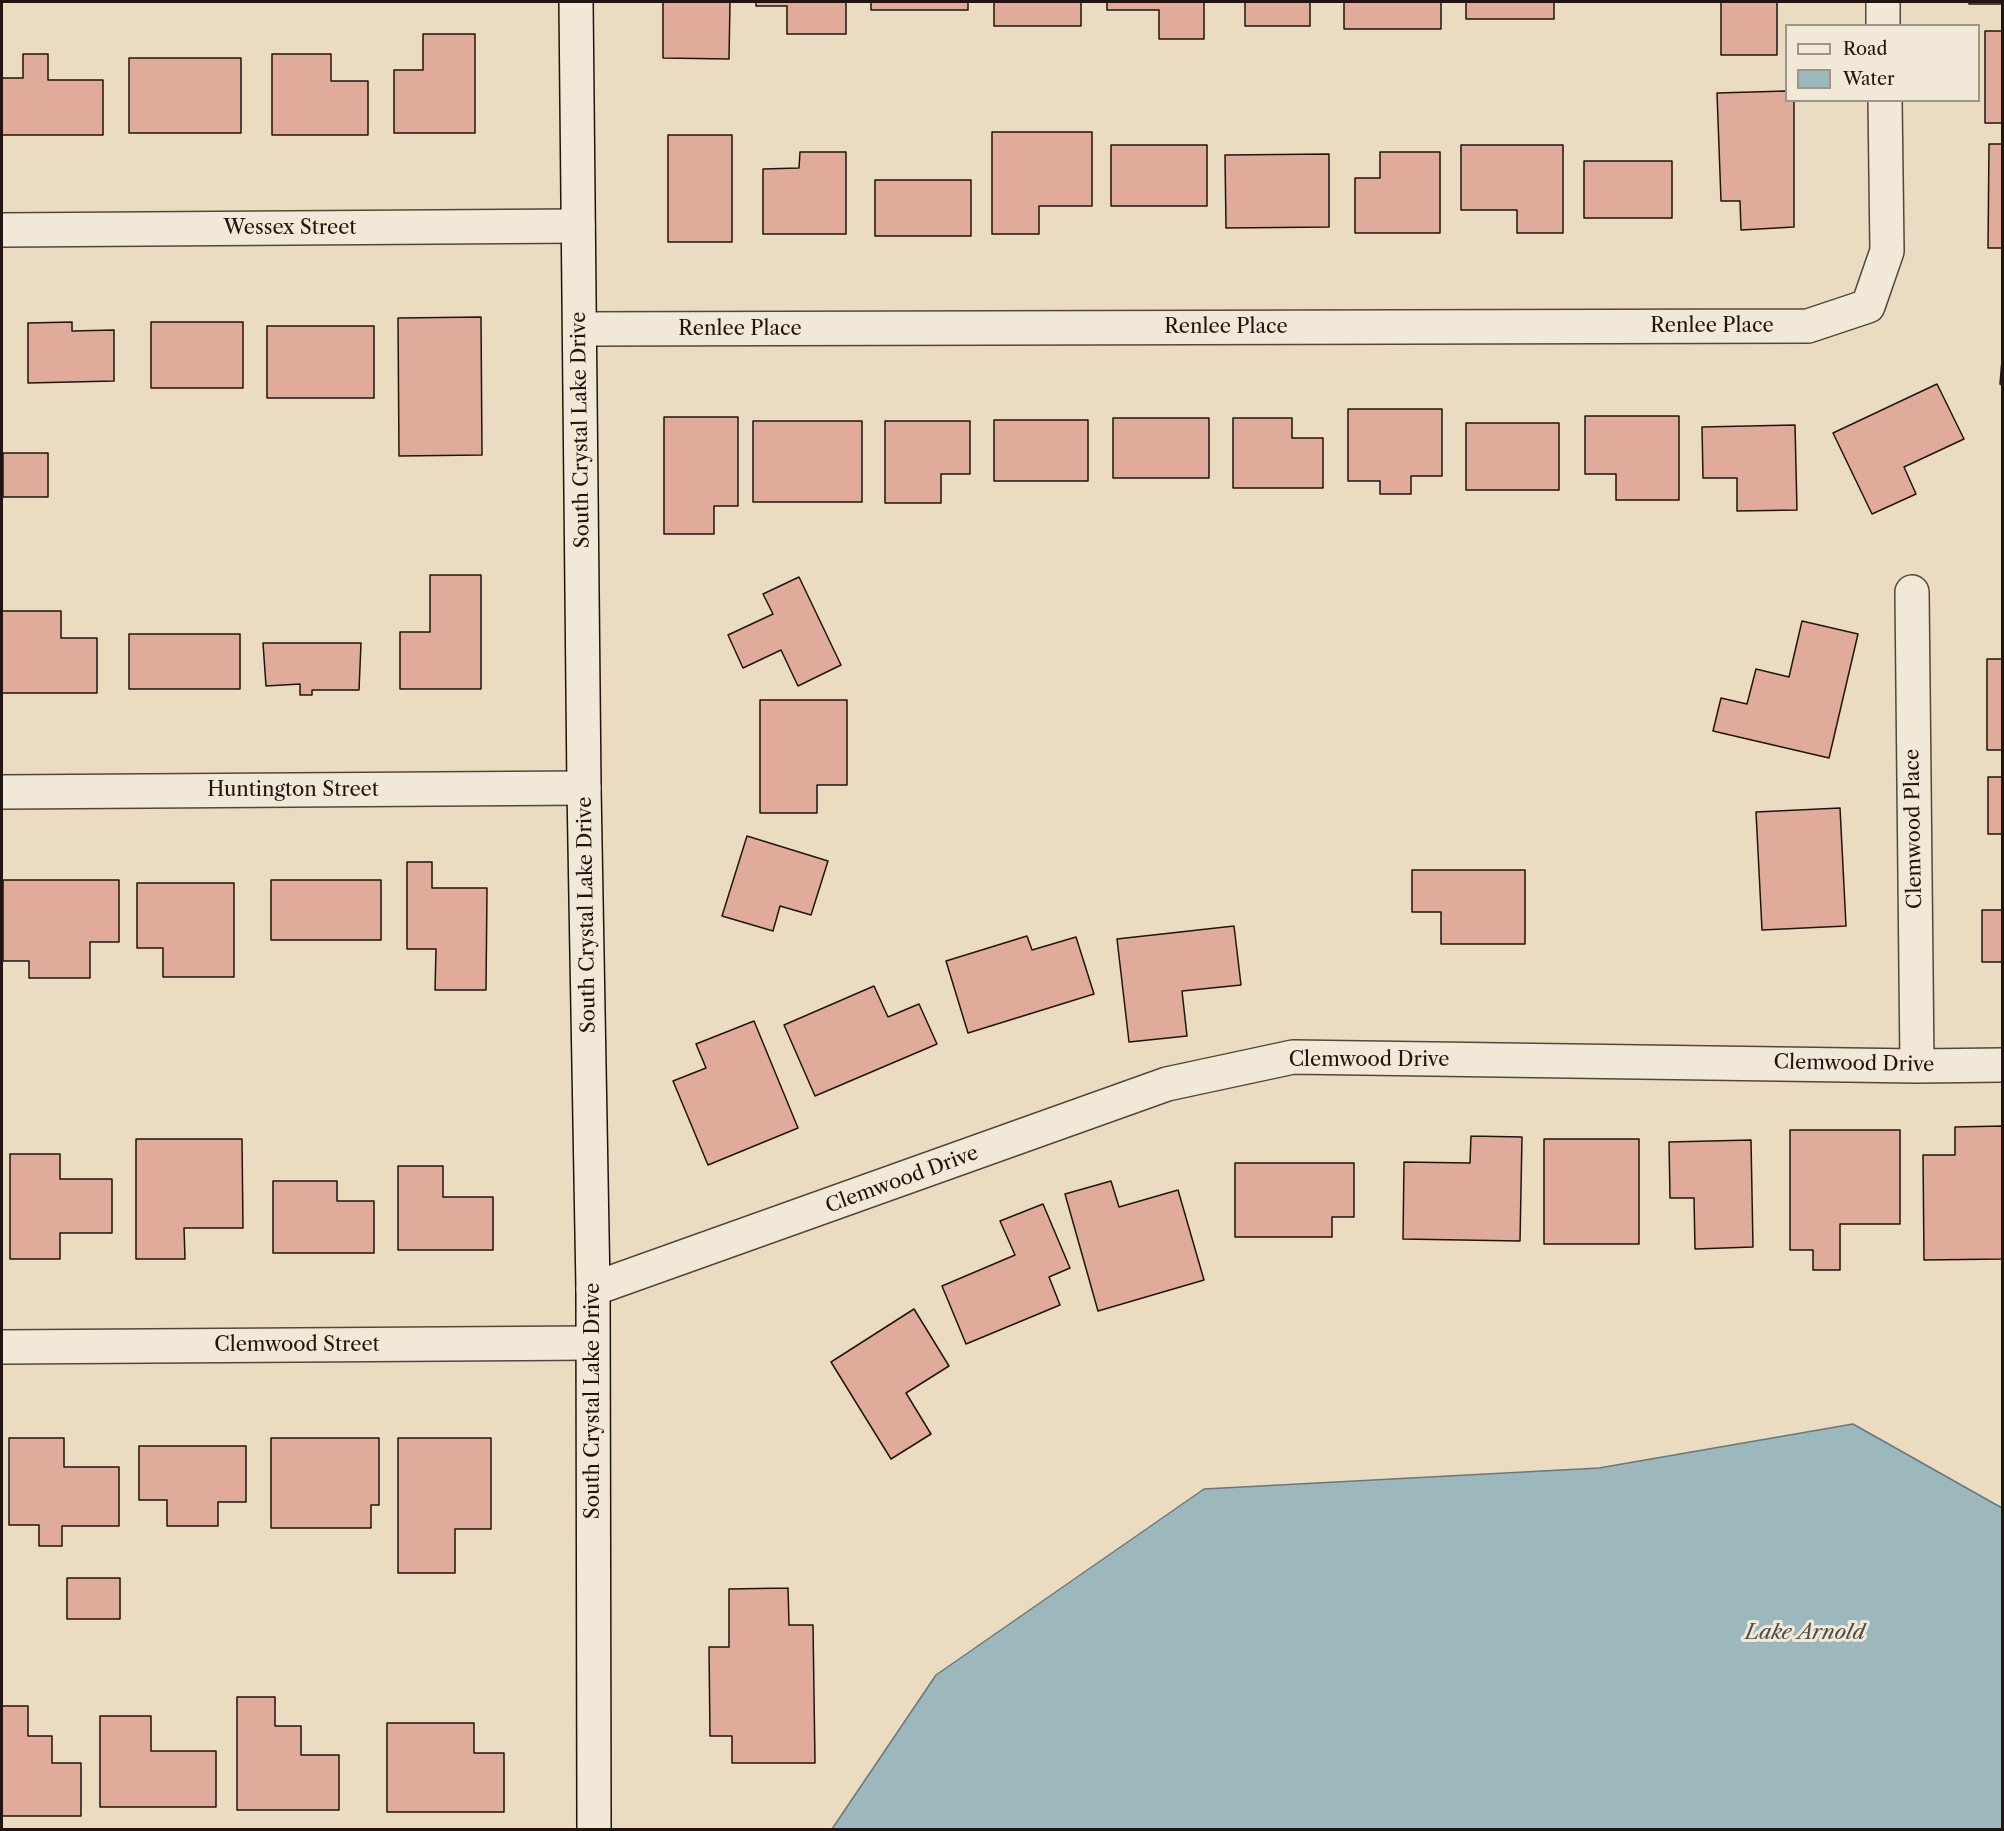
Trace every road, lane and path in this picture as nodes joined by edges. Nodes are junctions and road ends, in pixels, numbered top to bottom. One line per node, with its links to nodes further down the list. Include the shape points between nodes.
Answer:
1 (576, 2): 5 (street, South Crystal Lake Drive)
2 (1883, 2): 3 (street)
3 (1883, 24)
4 (1885, 102): 7 (street, Renlee Place, via 1887,251 1868,306 1808,326)
5 (579, 226): 6 (street, Wessex Street); 7 (street, South Crystal Lake Drive)
6 (2, 230)
7 (580, 329): 9 (street, South Crystal Lake Drive)
8 (1912, 592): 12 (street, Clemwood Place)
9 (584, 788): 10 (street, Huntington Street); 13 (street, South Crystal Lake Drive)
10 (2, 792)
11 (2002, 1065): 12 (street, Clemwood Drive)
12 (1917, 1066): 13 (street, Clemwood Drive, via 1293,1057 1167,1084)
13 (593, 1289): 14 (street, South Crystal Lake Drive)
14 (592, 1343): 15 (street, Clemwood Street); 16 (street, South Crystal Lake Drive)
15 (2, 1347)
16 (594, 1830)

